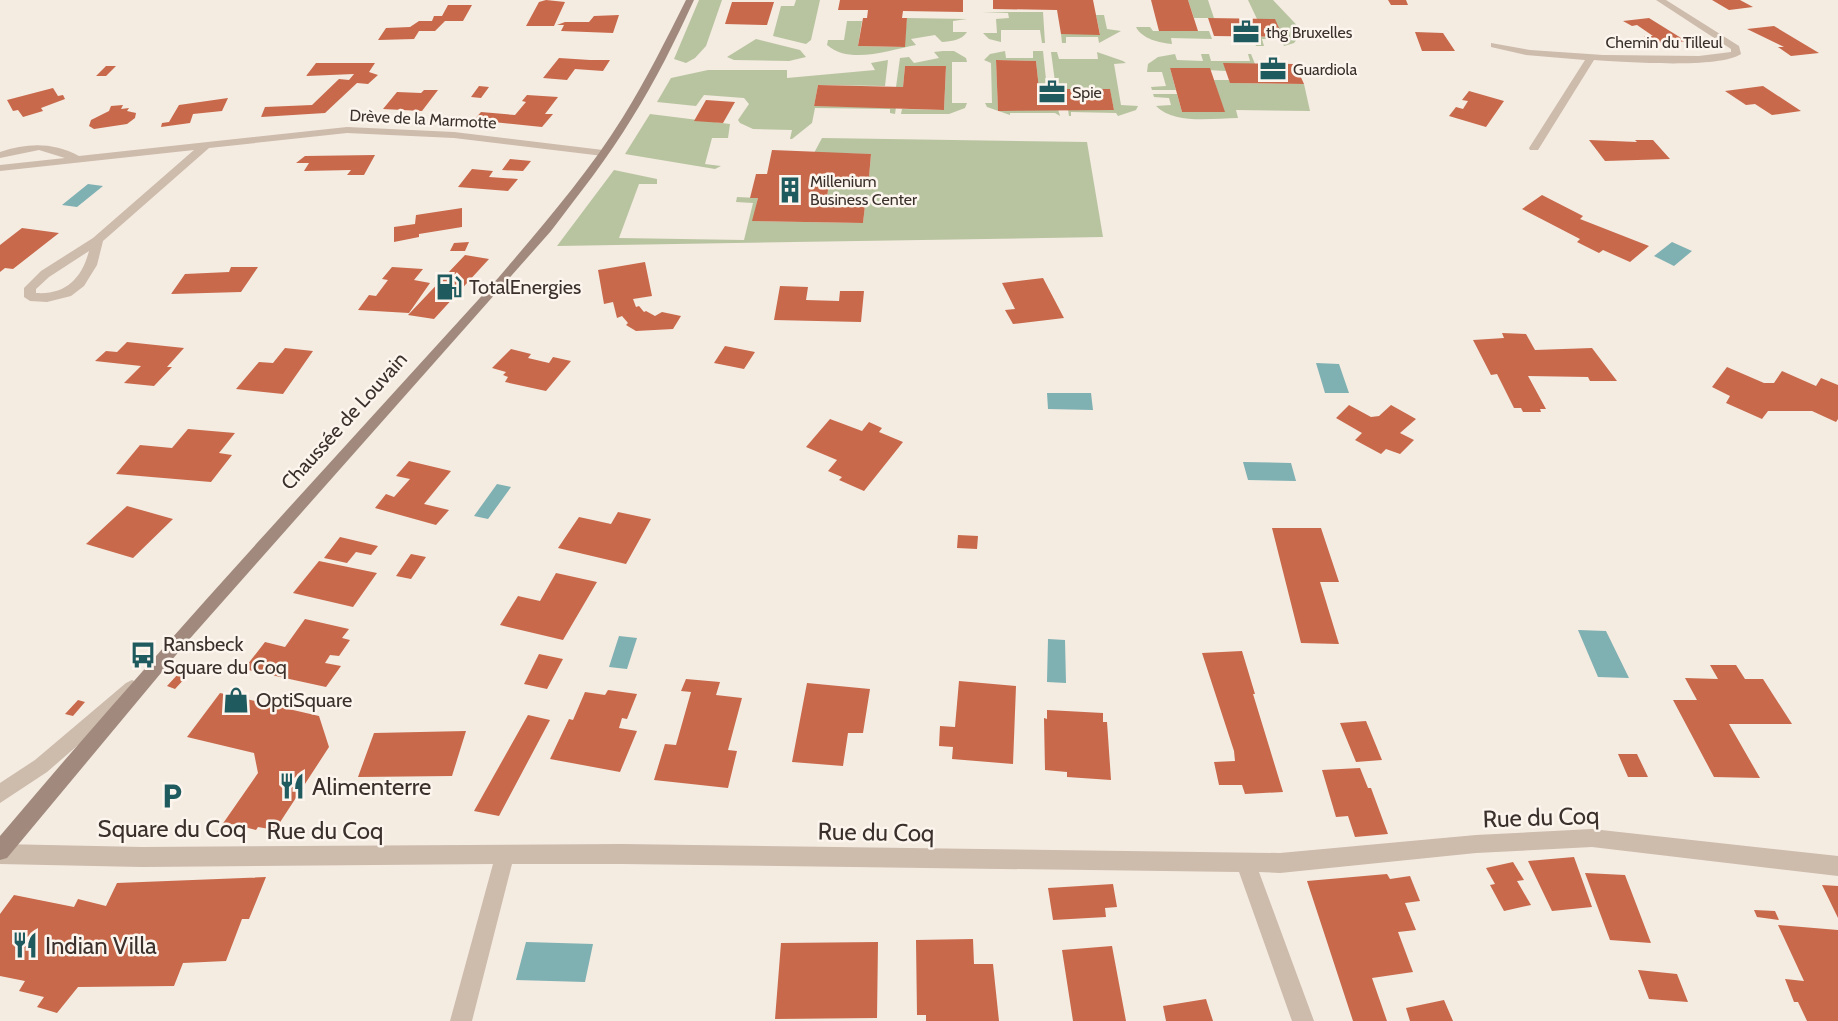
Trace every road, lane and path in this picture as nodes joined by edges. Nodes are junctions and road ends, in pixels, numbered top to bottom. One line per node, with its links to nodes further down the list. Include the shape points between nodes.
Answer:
1 (690, 0): 7 (main road, Chaussée de Louvain, via 659,68)
2 (1660, 0): 4 (street, Chemin du Tilleul, via 1736,48 1736,54 1729,58 1690,59)
3 (1494, 45): 4 (street, Chemin du Tilleul, via 1530,53)
4 (1592, 56): 6 (street)
5 (205, 146): 7 (street, Drève de la Marmotte, via 347,130 383,130); 9 (street, Drève de la Marmotte); 11 (street)
6 (1534, 148)
7 (603, 153): 12 (main road, Chaussée de Louvain, via 522,257)
8 (0, 154): 9 (street, Drève de la Marmotte, via 56,148)
9 (76, 159): 10 (street, Drève de la Marmotte)
10 (0, 168)
11 (97, 240): 11 (street, via 91,266 80,283 67,293 30,297 30,288 45,274)
12 (145, 676): 13 (street, via 41,766); 14 (main road, Chaussée de Louvain)
13 (0, 794)
14 (0, 852): 15 (street, Rue du Coq, via 131,857)
15 (506, 855): 16 (street, Rue du Coq); 18 (street)
16 (1245, 862): 17 (street, Rue du Coq, via 1342,859 1476,844 1592,838); 19 (street)
17 (1838, 866)
18 (461, 1021)
19 (1303, 1021)

